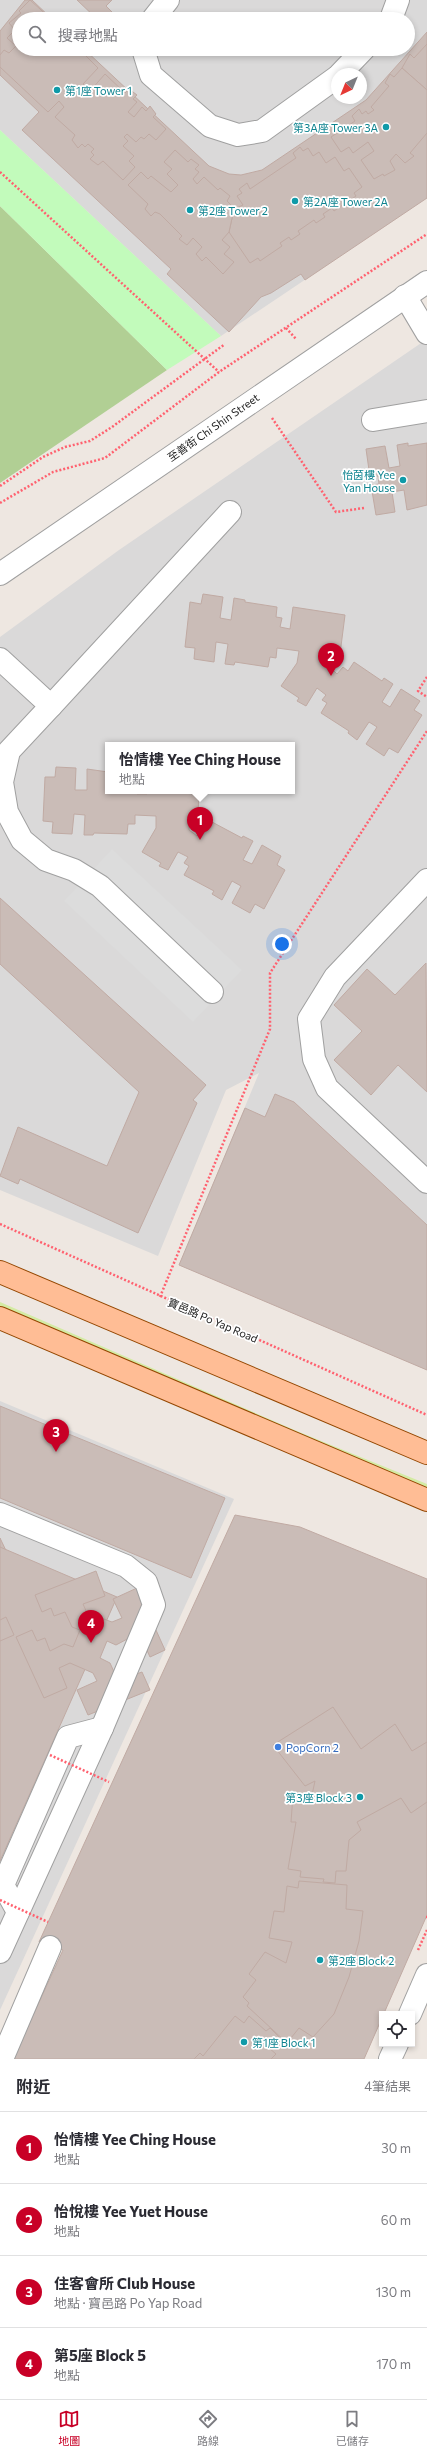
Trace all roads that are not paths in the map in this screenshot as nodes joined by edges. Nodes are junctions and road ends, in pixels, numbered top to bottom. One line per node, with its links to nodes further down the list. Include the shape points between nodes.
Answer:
1 (168, 0): 3 (street)
2 (398, 0): 4 (street)
3 (159, 12)
4 (394, 12)
5 (145, 56): 8 (street, via 151,75 210,126 238,135 262,131)
6 (357, 56): 7 (street)
7 (346, 68)
8 (331, 81)
9 (427, 282): 10 (street, 至善街 Chi Shin Street)
10 (405, 296): 11 (street); 15 (street, 至善街 Chi Shin Street)
11 (427, 333)
12 (427, 411): 13 (street)
13 (373, 420)
14 (230, 512): 17 (street)
15 (0, 574)
16 (0, 659): 17 (street)
17 (51, 706): 19 (street, via 9,751 2,782 7,812 22,840 46,860 74,870 100,886)
18 (427, 880): 20 (street, via 335,977 310,1019 314,1059 326,1088)
19 (212, 992)
20 (427, 1182)
21 (0, 1272): 23 (main road)
22 (0, 1318): 24 (main road)
23 (427, 1453)
24 (427, 1500)
25 (0, 1514): 27 (street, via 126,1566 146,1582 154,1605 102,1728)
26 (50, 1948): 31 (street)
27 (0, 1952)
28 (427, 1976): 29 (street)
29 (411, 2011)
30 (396, 2047): 32 (street)
31 (2, 2059)
32 (390, 2059)

